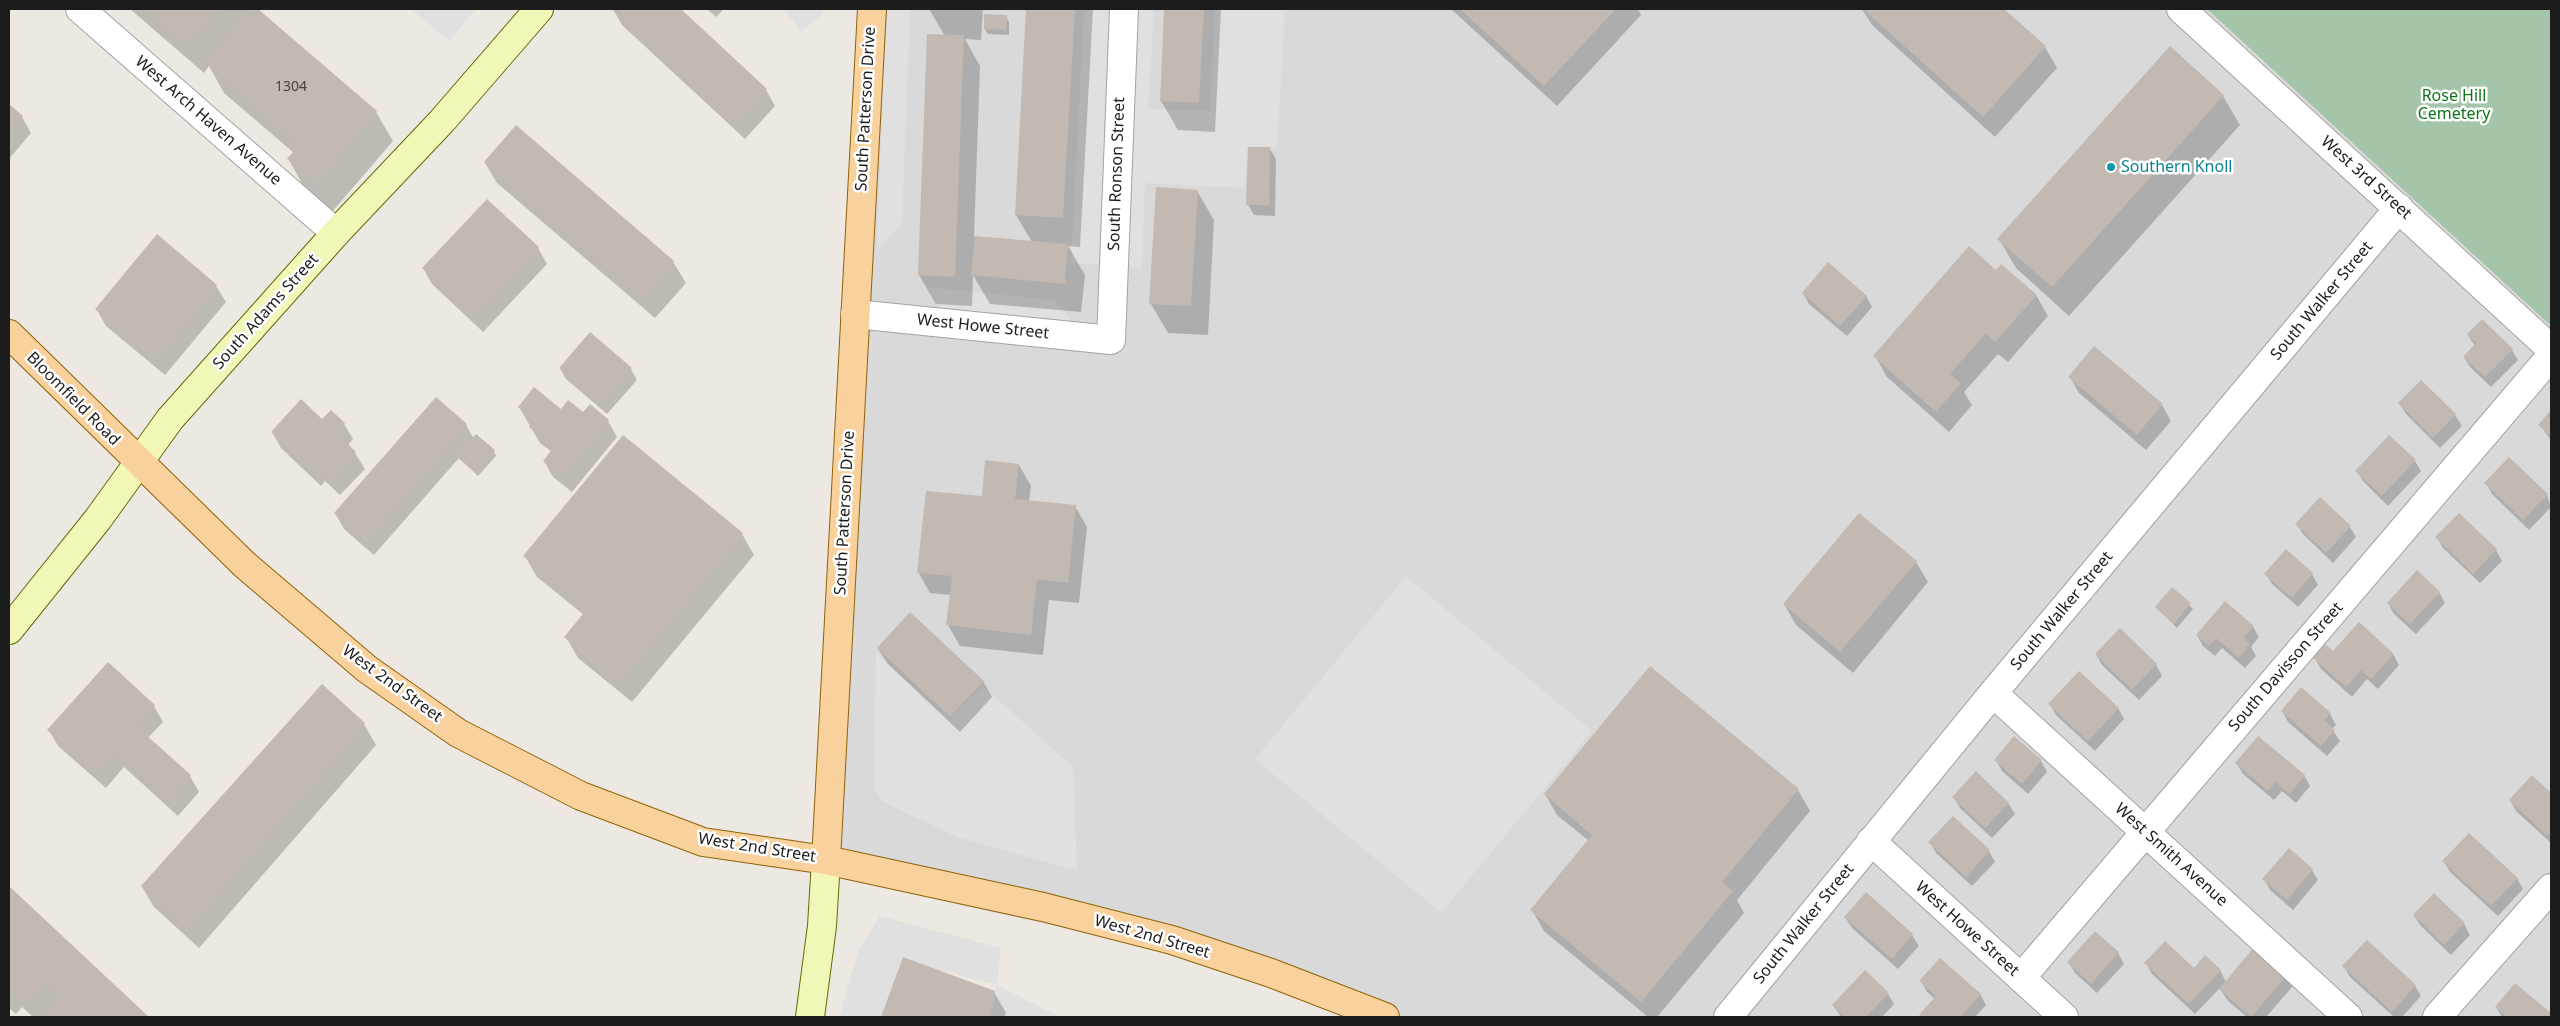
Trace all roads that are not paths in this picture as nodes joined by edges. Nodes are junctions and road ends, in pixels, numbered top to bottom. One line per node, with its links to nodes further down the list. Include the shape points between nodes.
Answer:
1 (80, 9): 7 (street, West Arch Haven Avenue)
2 (540, 9): 7 (street, South Adams Street, via 442,121)
3 (872, 9): 8 (main road, South Patterson Drive)
4 (1124, 9): 10 (street, South Ronson Street)
5 (2181, 9): 6 (street, West 3rd Street)
6 (2399, 208): 11 (street, West 3rd Street); 15 (street, South Walker Street)
7 (336, 233): 13 (street, South Adams Street, via 170,419)
8 (855, 314): 10 (street, West Howe Street); 18 (main road, South Patterson Drive)
9 (9, 334): 13 (main road, Bloomfield Road)
10 (1111, 340)
11 (2551, 349)
12 (2551, 356): 16 (street, South Davisson Street)
13 (139, 463): 14 (street, South Adams Street); 18 (main road, West 2nd Street, via 245,566 360,663 458,733 581,796 703,842)
14 (9, 630)
15 (1993, 693): 16 (street, West Smith Avenue); 17 (street, South Walker Street)
16 (2145, 831): 20 (street, South Davisson Street); 25 (street, West Smith Avenue)
17 (1870, 841): 20 (street, West Howe Street); 23 (street, South Walker Street)
18 (826, 860): 21 (street, South Patterson Drive, via 822,926); 22 (main road, West 2nd Street, via 1042,907 1172,940 1271,973)
19 (2551, 888): 26 (street)
20 (2021, 978): 24 (street, West Howe Street)
21 (810, 1017)
22 (1385, 1017)
23 (1728, 1017)
24 (2064, 1017)
25 (2348, 1017)
26 (2437, 1017)

